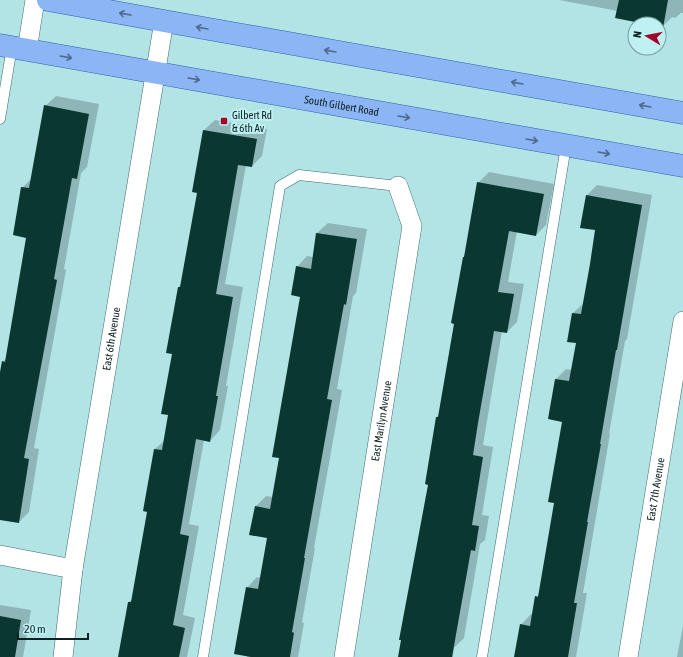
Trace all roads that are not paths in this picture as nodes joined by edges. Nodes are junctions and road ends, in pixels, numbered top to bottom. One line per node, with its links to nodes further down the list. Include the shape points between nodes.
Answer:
1 (35, 0): 4 (street)
2 (48, 0): 3 (main road, one-way to 2)
3 (164, 21): 5 (street, East 6th Avenue); 6 (main road, one-way to 3)
4 (13, 47): 5 (main road, South Gilbert Road, one-way to 5); 7 (lane)
5 (156, 72): 8 (main road, South Gilbert Road, one-way to 8); 13 (street, East 6th Avenue)
6 (683, 113)
7 (0, 119)
8 (566, 146): 9 (main road, South Gilbert Road, one-way to 9); 17 (lane)
9 (683, 166)
10 (398, 186): 15 (lane, via 299,175 280,186); 16 (street, East Marilyn Avenue, via 412,226)
11 (683, 320): 18 (street, East 7th Avenue)
12 (0, 555): 13 (street)
13 (73, 568): 14 (street, East 6th Avenue)
14 (63, 657)
15 (203, 657)
16 (344, 657)
17 (482, 657)
18 (628, 657)

